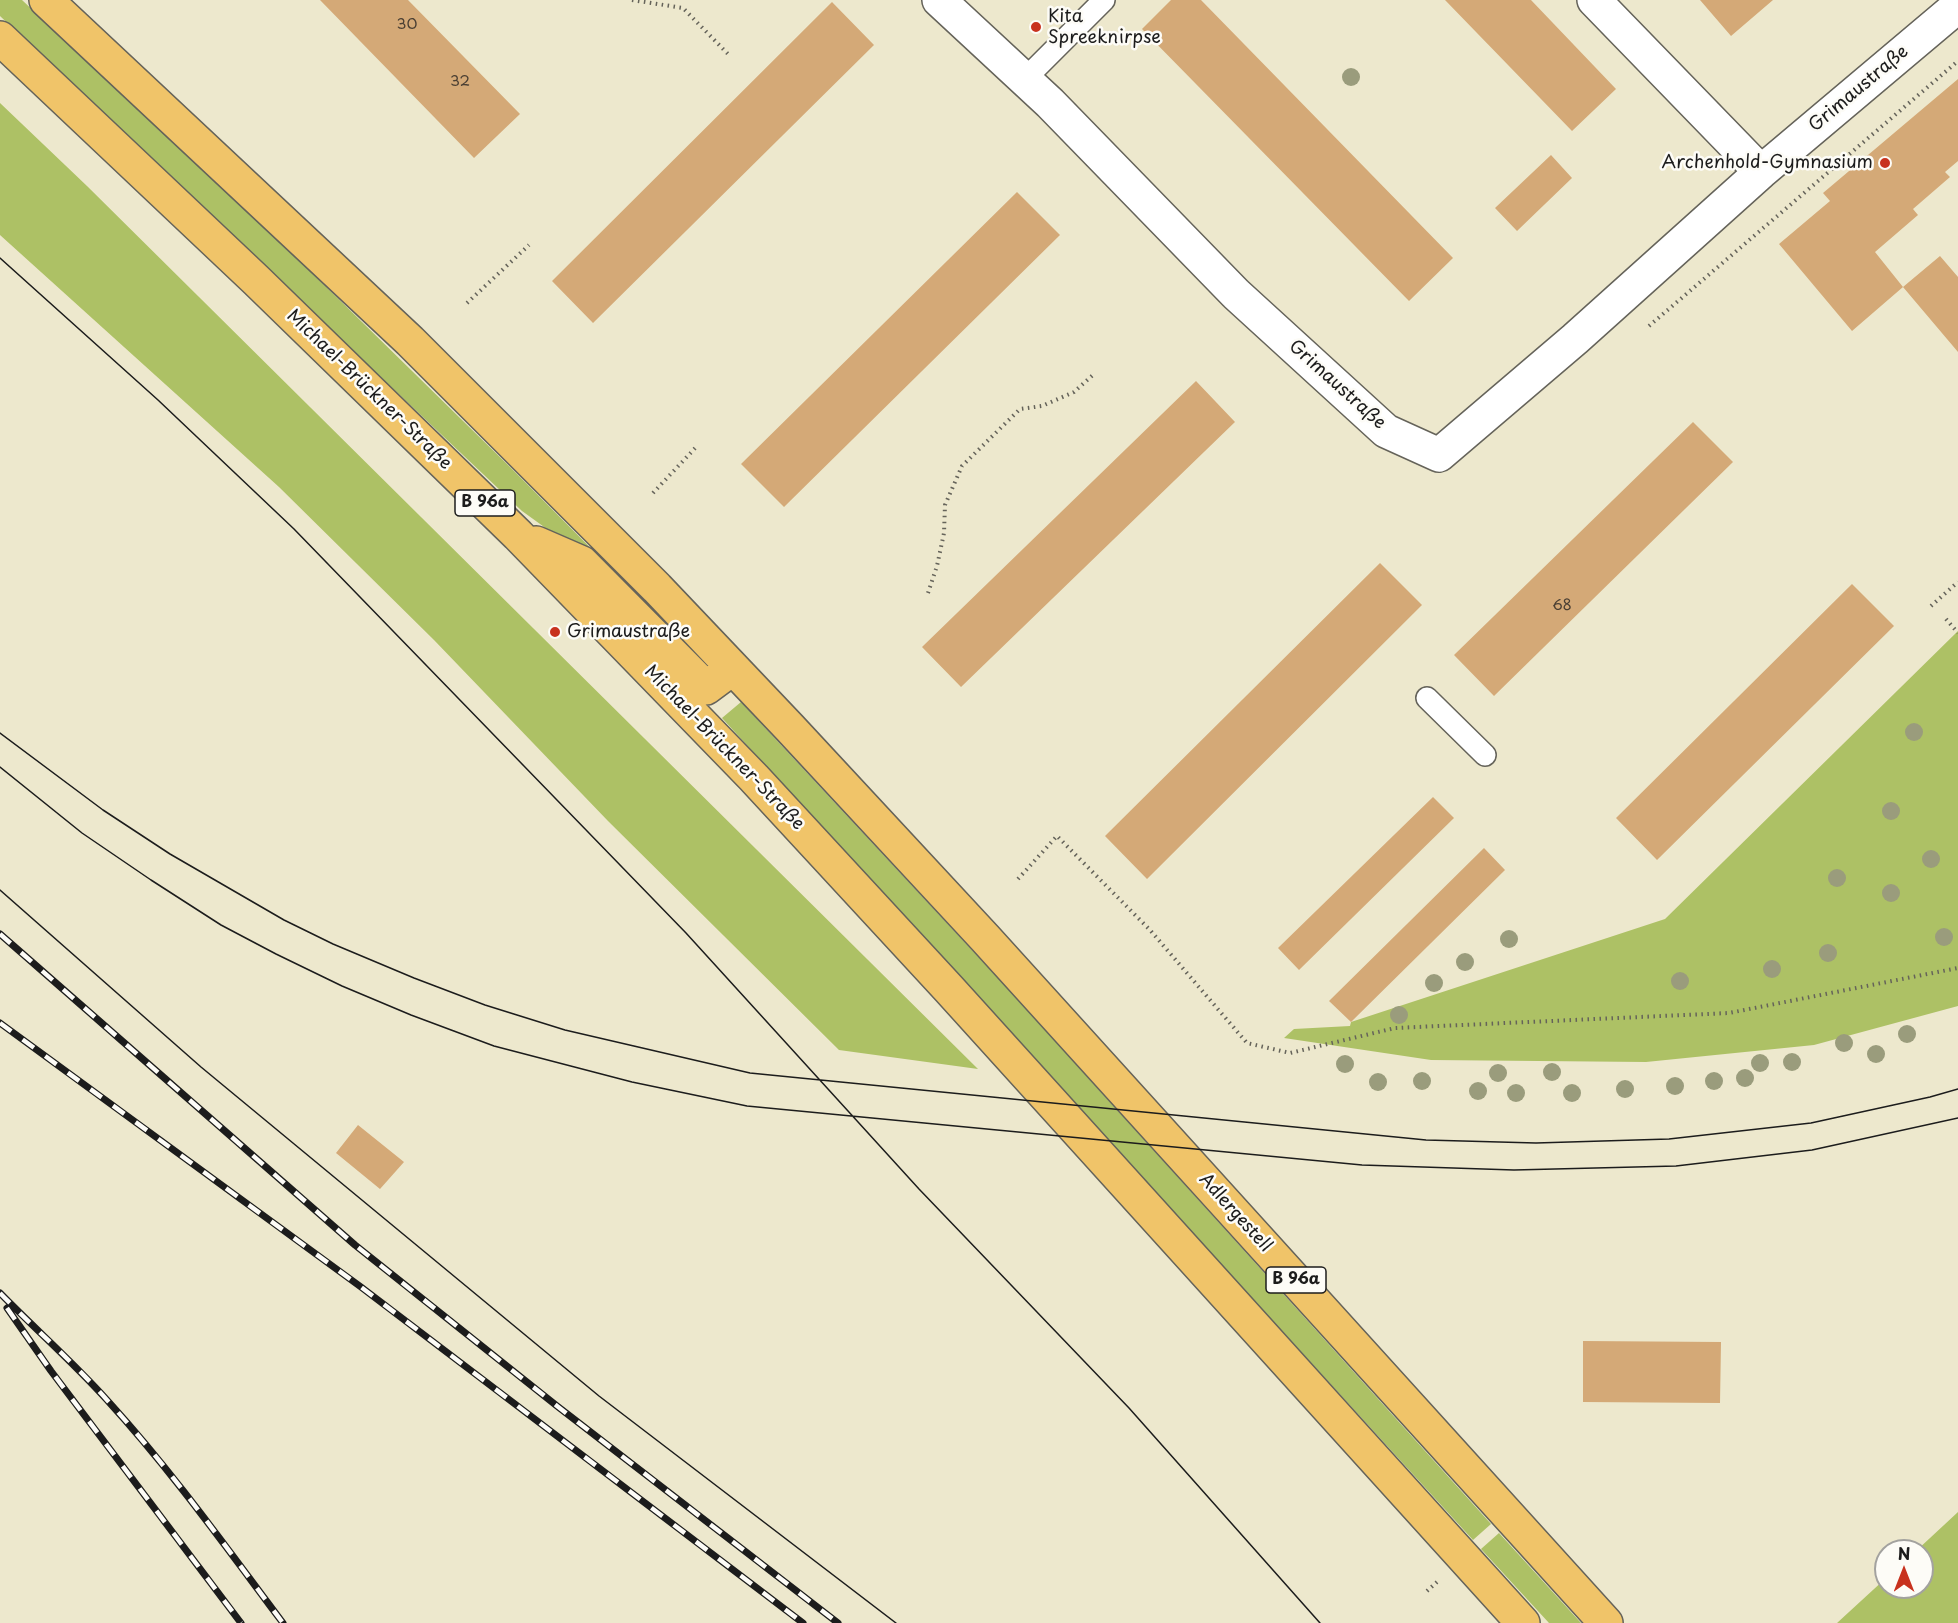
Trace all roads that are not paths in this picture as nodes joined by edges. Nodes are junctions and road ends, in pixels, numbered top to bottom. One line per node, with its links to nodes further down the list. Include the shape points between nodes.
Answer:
1 (46, 0): 10 (main road, B 96a, via 417,348)
2 (939, 0): 7 (street, Grimaustraße)
3 (1104, 0): 7 (lane)
4 (1594, 0): 8 (street)
5 (1958, 6): 8 (street, Grimaustraße)
6 (0, 38): 9 (main road, Michael-Brückner-Straße / B 96a)
7 (1024, 79): 8 (street, Grimaustraße, via 1236,294 1386,431 1439,455)
8 (1761, 172)
9 (518, 535): 10 (main road, via 582,563 705,688); 13 (main road, Michael-Brückner-Straße / B 96a, via 754,778 949,989)
10 (733, 668): 14 (main road, Adlergestell / B 96a, via 985,938)
11 (1427, 698): 12 (lane)
12 (1485, 755)
13 (1523, 1623)
14 (1606, 1623)

